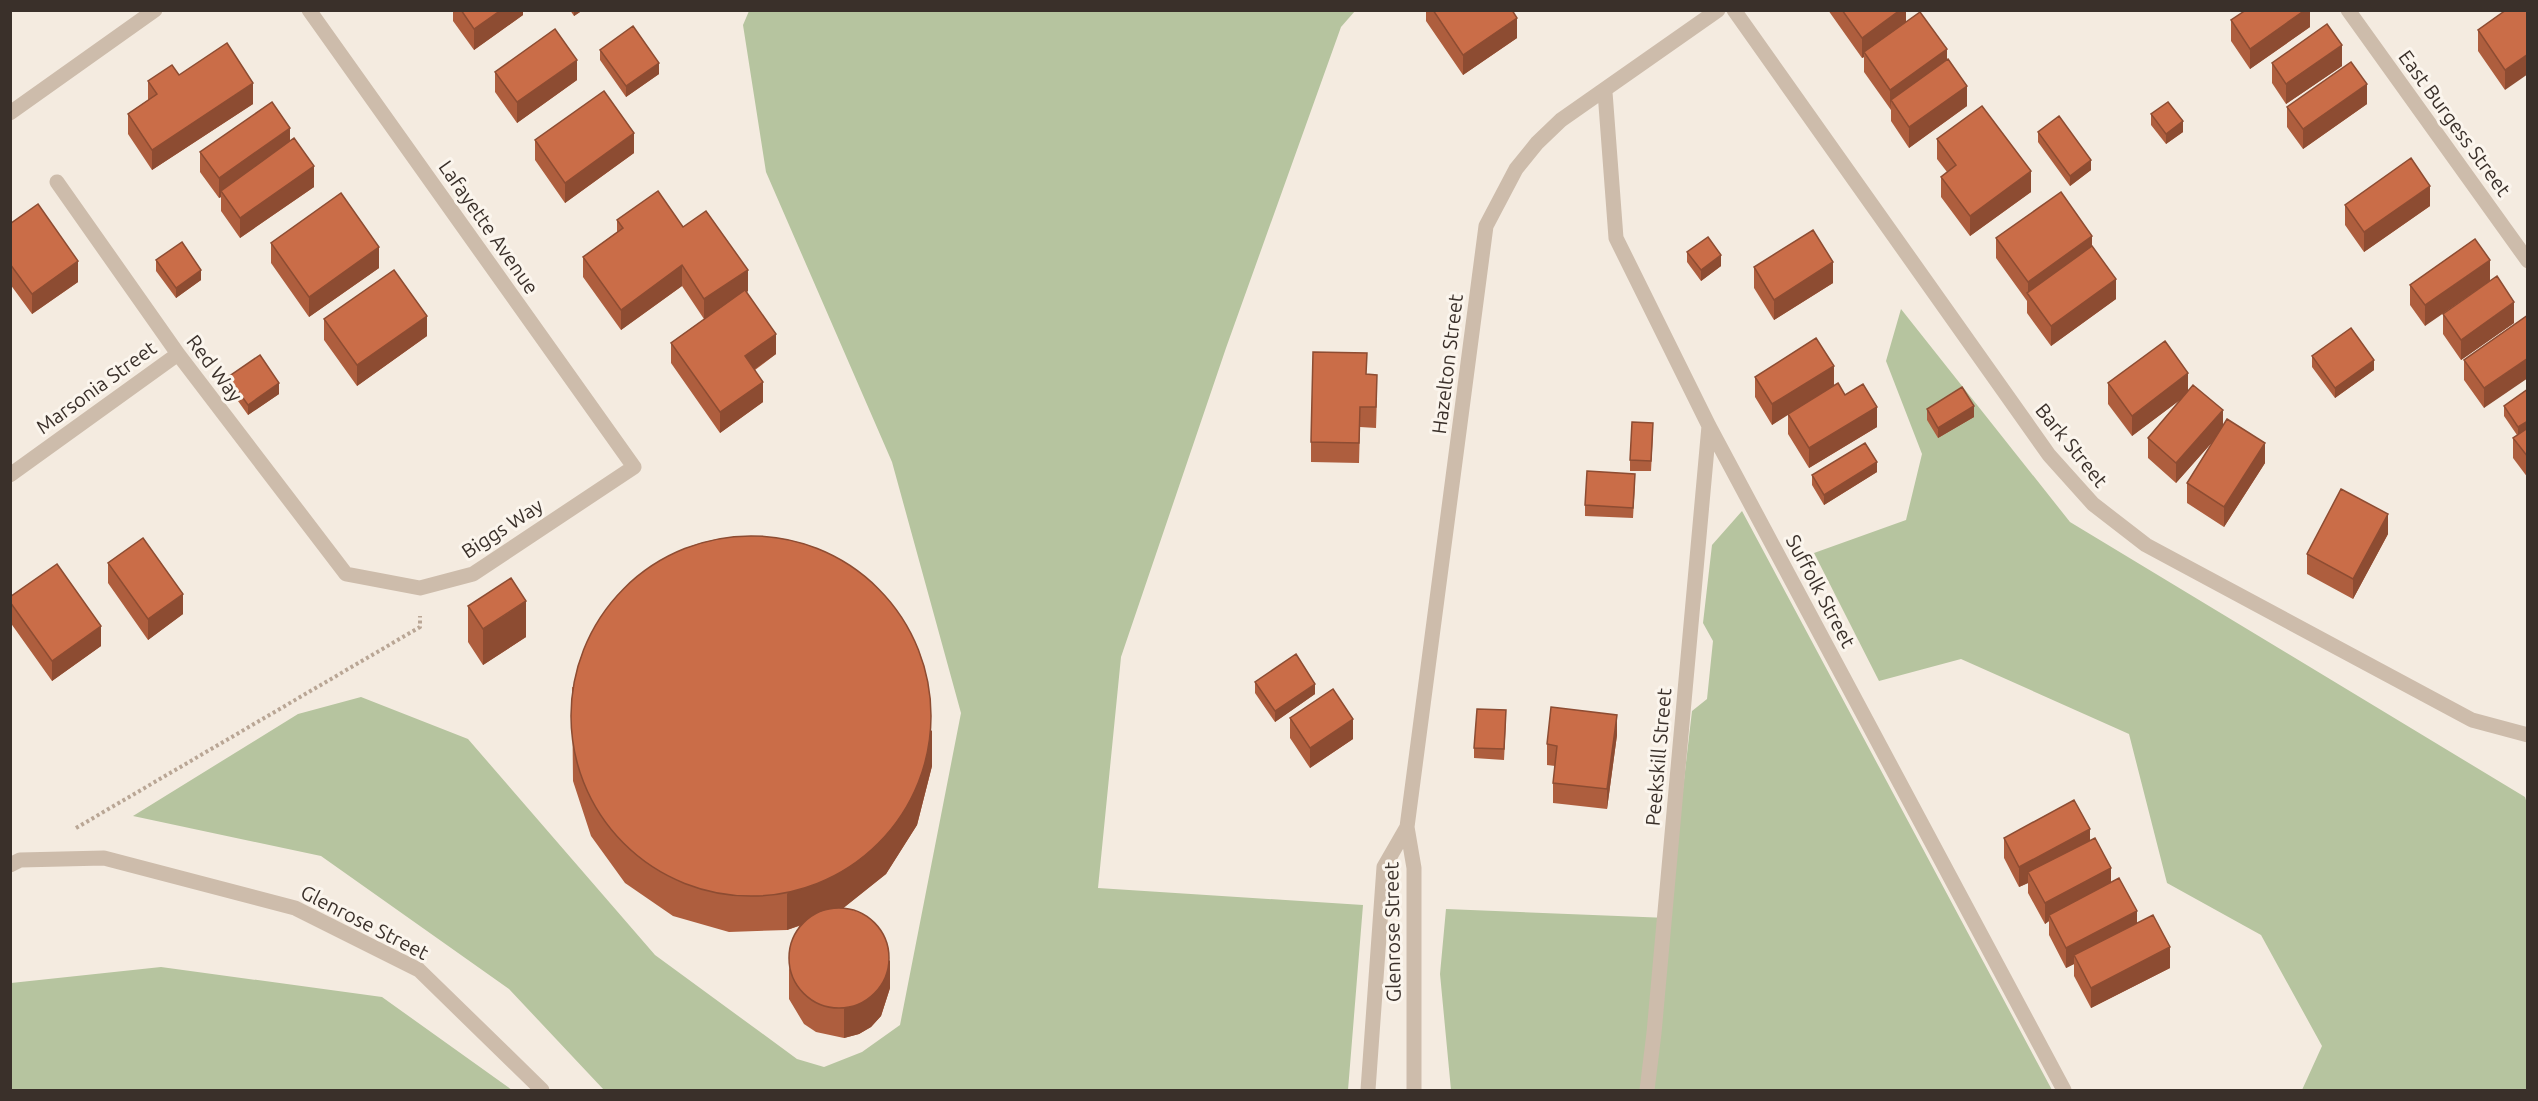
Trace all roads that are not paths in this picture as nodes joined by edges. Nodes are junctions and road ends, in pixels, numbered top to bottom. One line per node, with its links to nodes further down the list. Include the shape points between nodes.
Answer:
1 (155, 10): 7 (street)
2 (309, 10): 12 (street, Lafayette Avenue)
3 (1718, 10): 6 (street, Hazelton Street)
4 (1734, 10): 15 (street, Bark Street, via 2049,455 2093,504 2146,545 2472,720)
5 (2348, 10): 9 (street, East Burgess Street)
6 (1605, 92): 11 (street, Suffolk Street, via 1616,238); 16 (street, Hazelton Street, via 1562,120 1537,143 1516,168 1486,226)
7 (10, 113)
8 (57, 182): 10 (street, Red Way)
9 (2528, 261)
10 (178, 354): 13 (street, Marsonia Street); 14 (street, Red Way)
11 (1709, 426): 21 (street, Peekskill Street); 22 (street, Suffolk Street)
12 (634, 467): 14 (street, Biggs Way, via 473,574 420,588)
13 (10, 476)
14 (346, 574)
15 (2526, 735)
16 (1407, 827): 19 (street, Glenrose Street, via 1384,867); 20 (street, Glenrose Street, via 1414,868)
17 (15, 862): 18 (street, Glenrose Street, via 104,858 295,908 420,970)
18 (542, 1090)
19 (1368, 1090)
20 (1414, 1090)
21 (1647, 1090)
22 (2064, 1090)

